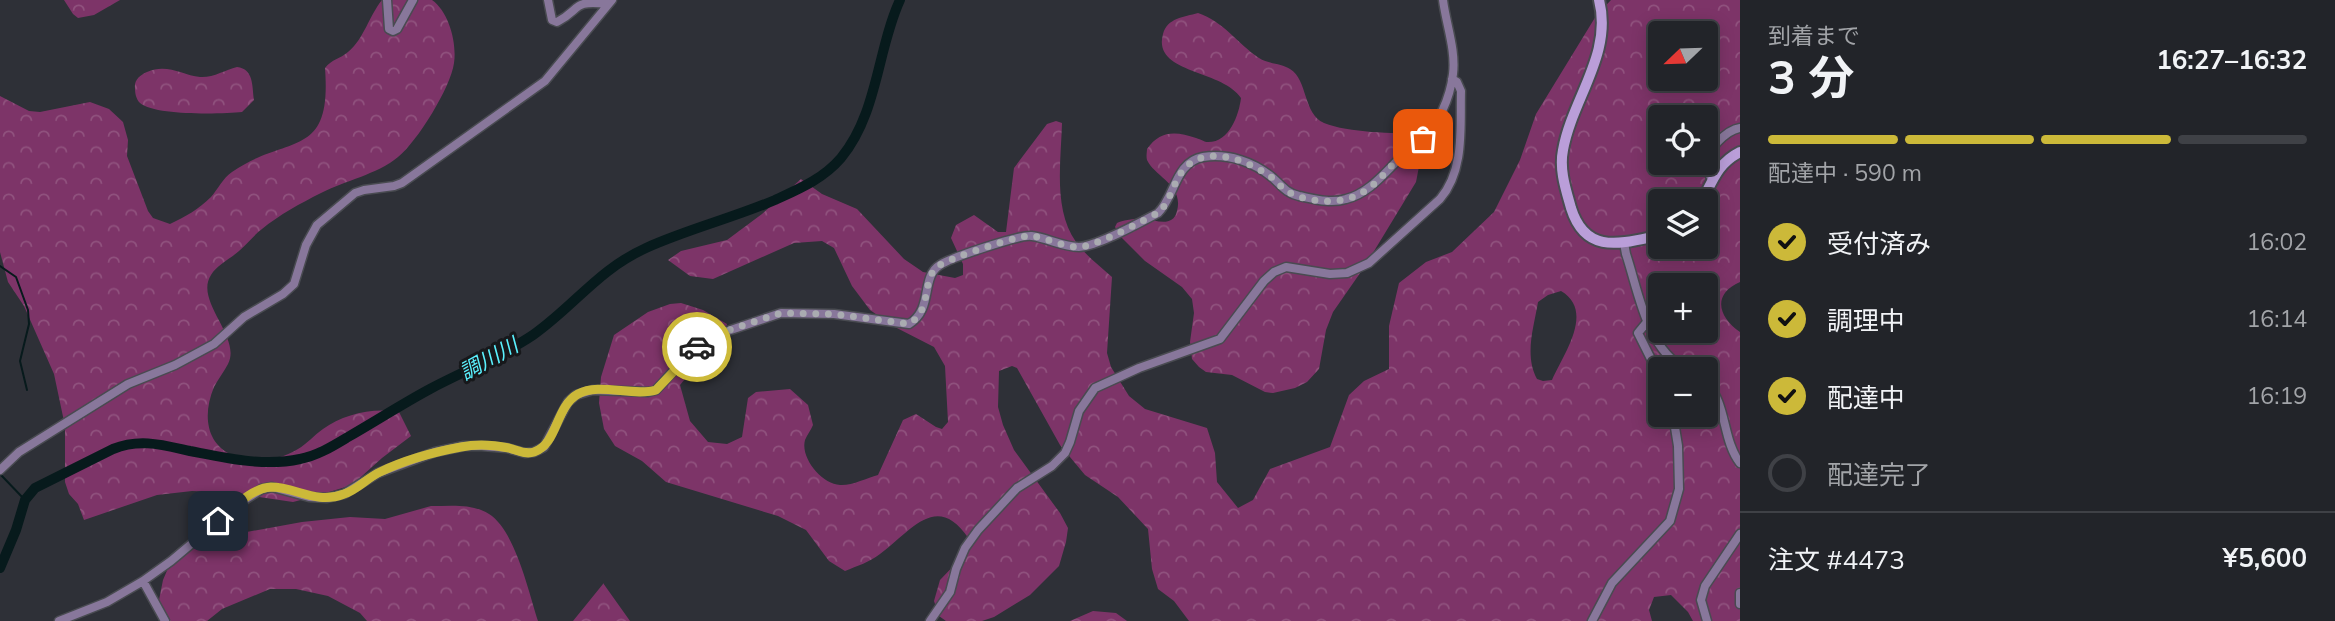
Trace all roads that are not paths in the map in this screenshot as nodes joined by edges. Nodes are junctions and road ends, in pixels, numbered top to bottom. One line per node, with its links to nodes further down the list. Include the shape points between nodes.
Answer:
1 (387, 0): 2 (street, via 388,24 393,31)
2 (413, 0)
3 (548, 0): 6 (street, via 552,20 557,22 579,2)
4 (1443, 0): 7 (street, via 1453,52)
5 (1599, 0): 13 (main road, via 1601,40 1563,150 1562,169 1576,224 1588,237)
6 (610, 2): 20 (street, via 538,87 402,183 355,193 317,225 294,284 283,294 244,317 214,344 128,384 19,452)
7 (1452, 79): 22 (street, via 1444,106 1423,139 1363,192 1345,200 1295,195 1246,161 1204,157 1186,167 1158,213 1088,245 1025,235 939,265 930,279 922,312 909,324 798,312 753,321 707,338 656,390 593,390 576,395 544,447 534,452 482,446 435,452 327,498 262,489); 27 (street, via 1461,91 1457,168 1440,199 1360,268 1339,273 1286,267 1274,272 1220,339 1095,388 1079,411 1065,453 998,506 965,548 950,592)
8 (1740, 128): 10 (street, via 1727,132 1707,157)
9 (1740, 152): 10 (main road, via 1719,167)
10 (1712, 180): 11 (main road)
11 (1708, 189)
12 (1648, 238): 13 (main road)
13 (1624, 243): 14 (street)
14 (1647, 321): 15 (street, via 1638,332); 16 (street)
15 (1650, 357)
16 (1671, 357)
17 (1718, 402): 19 (street, via 1727,438)
18 (1674, 427): 28 (street, via 1679,489 1670,521 1612,583)
19 (1740, 463)
20 (0, 470)
21 (1740, 534): 29 (street, via 1705,586 1701,600)
22 (143, 581): 25 (street); 26 (street)
23 (1740, 593): 24 (street)
24 (1740, 604)
25 (59, 621)
26 (165, 621)
27 (930, 621)
28 (1592, 621)
29 (1707, 621)

